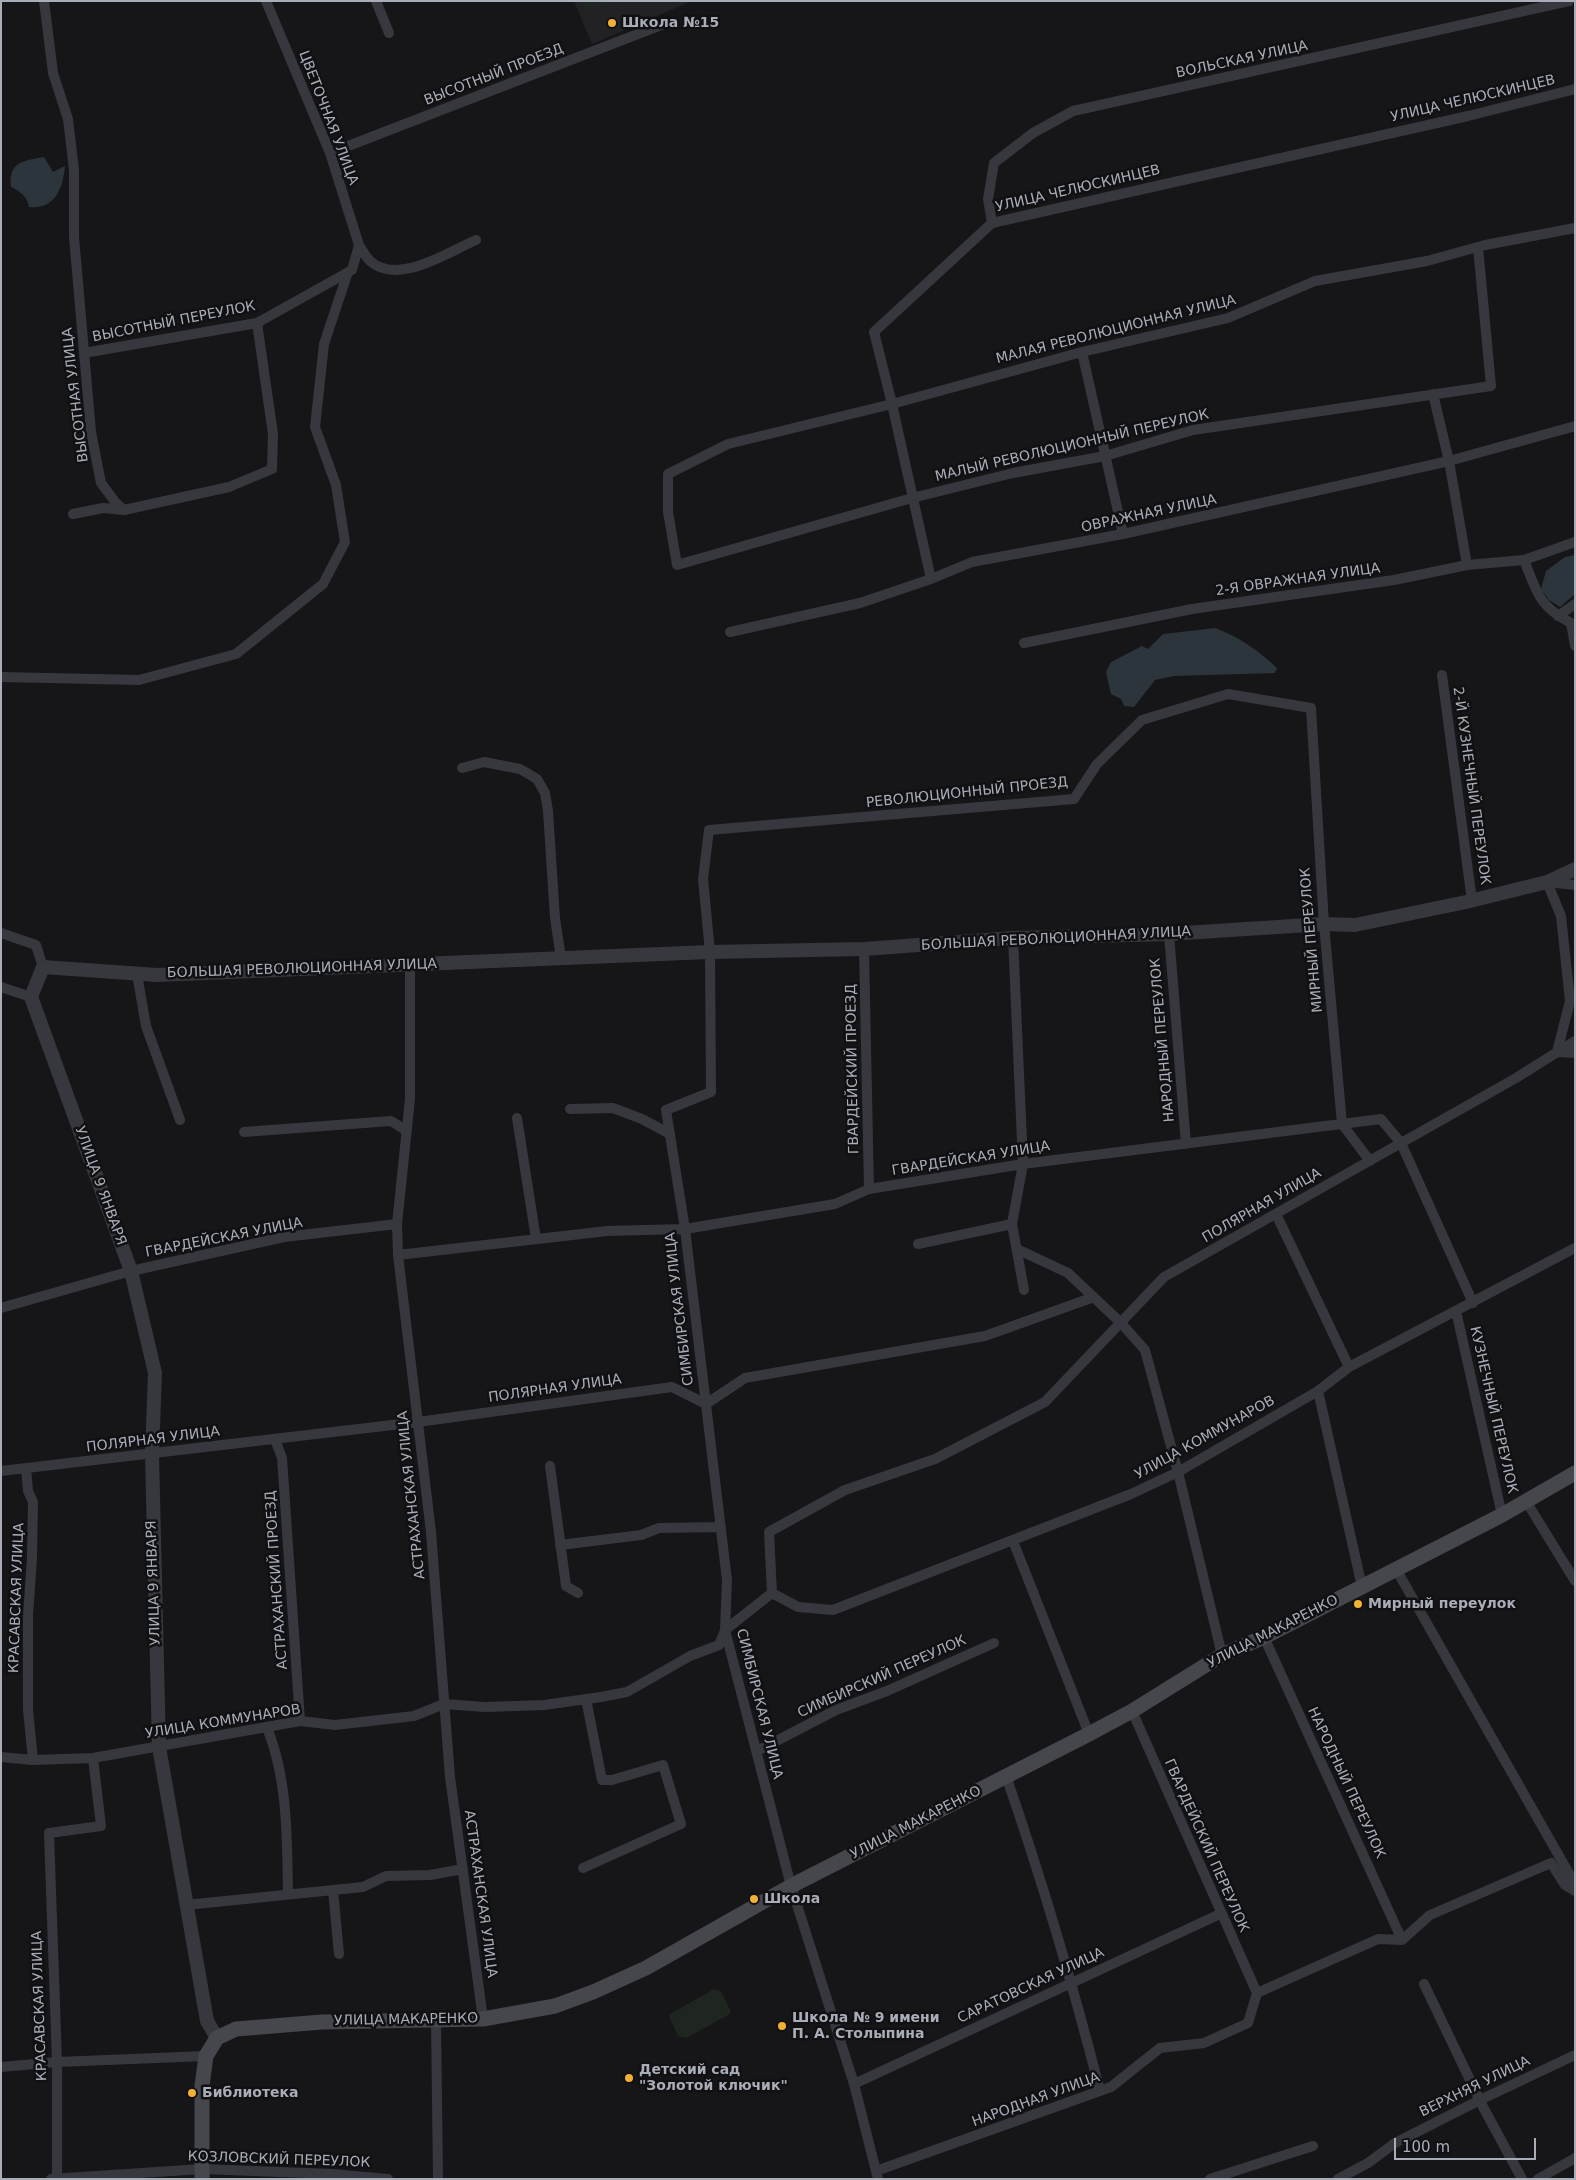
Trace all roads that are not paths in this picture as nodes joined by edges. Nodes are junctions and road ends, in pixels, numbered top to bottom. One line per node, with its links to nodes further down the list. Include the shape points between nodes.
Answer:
1 (44, 1): 17 (street, ВЫСОТНАЯ УЛИЦА, via 53,73 68,118 74,170 74,237)
2 (266, 1): 8 (street, ЦВЕТОЧНАЯ УЛИЦА)
3 (376, 1): 6 (street)
4 (1569, 1): 9 (street, ВОЛЬСКАЯ УЛИЦА, via 1073,111 1033,133 994,163 988,199)
5 (669, 22): 8 (street, ВЫСОТНЫЙ ПРОЕЗД)
6 (389, 33)
7 (1575, 89): 9 (street, УЛИЦА ЧЕЛЮСКИНЦЕВ)
8 (330, 153): 12 (street, ЦВЕТОЧНАЯ УЛИЦА)
9 (992, 223): 19 (street, УЛИЦА ЧЕЛЮСКИНЦЕВ, via 874,332)
10 (1575, 228): 13 (street, МАЛАЯ РЕВОЛЮЦИОННАЯ УЛИЦА)
11 (476, 240): 12 (street, via 412,269 390,271 370,261)
12 (358, 245): 14 (street, via 352,270)
13 (1478, 247): 16 (street, МАЛАЯ РЕВОЛЮЦИОННАЯ УЛИЦА, via 1427,262 1315,281 1228,318); 18 (street, МАЛЫЙ РЕВОЛЮЦИОННЫЙ ПЕРЕУЛОК, via 1492,386)
14 (348, 272): 15 (street, ВЫСОТНЫЙ ПЕРЕУЛОК); 38 (street, via 324,344 315,427 336,485 345,542 323,584 236,654 139,680)
15 (257, 323): 17 (street, ВЫСОТНЫЙ ПЕРЕУЛОК); 25 (street, via 273,434 272,469 229,487)
16 (1082, 352): 19 (street, МАЛАЯ РЕВОЛЮЦИОННАЯ УЛИЦА); 21 (street)
17 (84, 353): 25 (street, ВЫСОТНАЯ УЛИЦА, via 91,432 101,483)
18 (1433, 394): 21 (street, МАЛЫЙ РЕВОЛЮЦИОННЫЙ ПЕРЕУЛОК, via 1193,430); 22 (street)
19 (892, 404): 23 (street, МАЛАЯ РЕВОЛЮЦИОННАЯ УЛИЦА, via 728,444); 24 (street, УЛИЦА ЧЕЛЮСКИНЦЕВ)
20 (1575, 426): 22 (street, ОВРАЖНАЯ УЛИЦА)
21 (1104, 456): 24 (street, МАЛЫЙ РЕВОЛЮЦИОННЫЙ ПЕРЕУЛОК, via 1013,473); 27 (street)
22 (1449, 461): 27 (street, ОВРАЖНАЯ УЛИЦА); 30 (street)
23 (668, 474): 24 (street, МАЛЫЙ РЕВОЛЮЦИОННЫЙ ПЕРЕУЛОК, via 668,512 677,565)
24 (912, 498): 31 (street, УЛИЦА ЧЕЛЮСКИНЦЕВ)
25 (124, 510): 26 (street, via 103,508)
26 (73, 514)
27 (1123, 534): 31 (street, ОВРАЖНАЯ УЛИЦА, via 972,562)
28 (1575, 542): 29 (street, 2-Я ОВРАЖНАЯ УЛИЦА)
29 (1524, 560): 30 (street, 2-Я ОВРАЖНАЯ УЛИЦА); 33 (street, via 1540,600)
30 (1467, 566): 35 (street, 2-Я ОВРАЖНАЯ УЛИЦА, via 1394,580 1192,609)
31 (931, 579): 34 (street, ОВРАЖНАЯ УЛИЦА, via 860,603)
32 (1575, 604): 33 (street)
33 (1558, 616): 36 (street, via 1571,623)
34 (730, 632)
35 (1024, 644)
36 (1575, 646)
37 (1442, 675): 44 (street, 2-Й КУЗНЕЧНЫЙ ПЕРЕУЛОК)
38 (1, 677)
39 (1311, 708): 45 (street, МИРНЫЙ ПЕРЕУЛОК); 50 (street, РЕВОЛЮЦИОННЫЙ ПРОЕЗД, via 1228,694 1142,720 1097,764 1074,800 709,830 703,879)
40 (462, 768): 51 (street, via 484,762 520,769 537,779 545,793)
41 (1575, 869): 42 (street, БОЛЬШАЯ РЕВОЛЮЦИОННАЯ УЛИЦА)
42 (1547, 882): 43 (street, БОЛЬШАЯ РЕВОЛЮЦИОННАЯ УЛИЦА); 44 (street, БОЛЬШАЯ РЕВОЛЮЦИОННАЯ УЛИЦА); 58 (street, via 1561,916 1570,1001)
43 (1575, 885)
44 (1472, 901): 45 (street, БОЛЬШАЯ РЕВОЛЮЦИОННАЯ УЛИЦА, via 1356,925)
45 (1324, 924): 47 (street, БОЛЬШАЯ РЕВОЛЮЦИОННАЯ УЛИЦА); 63 (street, МИРНЫЙ ПЕРЕУЛОК)
46 (1, 933): 53 (street, via 36,945)
47 (1169, 934): 48 (street, БОЛЬШАЯ РЕВОЛЮЦИОННАЯ УЛИЦА); 68 (street, НАРОДНЫЙ ПЕРЕУЛОК)
48 (1013, 938): 49 (street, БОЛЬШАЯ РЕВОЛЮЦИОННАЯ УЛИЦА); 70 (street)
49 (864, 949): 50 (street, БОЛЬШАЯ РЕВОЛЮЦИОННАЯ УЛИЦА); 71 (street, ГВАРДЕЙСКИЙ ПРОЕЗД)
50 (710, 952): 51 (street, БОЛЬШАЯ РЕВОЛЮЦИОННАЯ УЛИЦА); 66 (street, СИМБИРСКАЯ УЛИЦА, via 711,1092 666,1110)
51 (561, 958): 52 (street, БОЛЬШАЯ РЕВОЛЮЦИОННАЯ УЛИЦА)
52 (410, 966): 54 (street, БОЛЬШАЯ РЕВОЛЮЦИОННАЯ УЛИЦА); 64 (street, АСТРАХАНСКАЯ УЛИЦА)
53 (43, 967): 54 (street, БОЛЬШАЯ РЕВОЛЮЦИОННАЯ УЛИЦА); 56 (street)
54 (137, 974): 62 (street, via 146,1026)
55 (1, 987): 56 (street)
56 (31, 997): 81 (street, УЛИЦА 9 ЯНВАРЯ)
57 (1575, 1041): 58 (street, ПОЛЯРНАЯ УЛИЦА)
58 (1556, 1052): 59 (street); 67 (street, ПОЛЯРНАЯ УЛИЦА)
59 (1575, 1053)
60 (570, 1109): 66 (street, via 613,1108)
61 (517, 1118): 76 (street)
62 (180, 1120)
63 (1342, 1124): 67 (street, ГВАРДЕЙСКАЯ УЛИЦА, via 1381,1119); 68 (street, ГВАРДЕЙСКАЯ УЛИЦА); 69 (street)
64 (407, 1131): 65 (street, via 391,1121); 73 (street, АСТРАХАНСКАЯ УЛИЦА)
65 (244, 1132)
66 (670, 1134): 75 (street, СИМБИРСКАЯ УЛИЦА)
67 (1401, 1143): 69 (street, ПОЛЯРНАЯ УЛИЦА); 84 (street)
68 (1186, 1144): 70 (street, ГВАРДЕЙСКАЯ УЛИЦА)
69 (1370, 1161): 72 (street, ПОЛЯРНАЯ УЛИЦА)
70 (1023, 1164): 71 (street, ГВАРДЕЙСКАЯ УЛИЦА); 74 (street)
71 (870, 1189): 75 (street, ГВАРДЕЙСКАЯ УЛИЦА, via 835,1204)
72 (1276, 1214): 87 (street, ПОЛЯРНАЯ УЛИЦА, via 1164,1278); 88 (street)
73 (397, 1224): 80 (street, АСТРАХАНСКАЯ УЛИЦА); 81 (street, ГВАРДЕЙСКАЯ УЛИЦА, via 284,1237)
74 (1012, 1224): 77 (street); 79 (street)
75 (685, 1229): 76 (street, ГВАРДЕЙСКАЯ УЛИЦА, via 607,1231); 90 (street, СИМБИРСКАЯ УЛИЦА)
76 (536, 1239): 80 (street, ГВАРДЕЙСКАЯ УЛИЦА)
77 (918, 1244)
78 (1575, 1248): 84 (street, УЛИЦА КОММУНАРОВ)
79 (1017, 1249): 82 (street); 83 (street, via 1068,1273)
80 (398, 1255): 91 (street, АСТРАХАНСКАЯ УЛИЦА)
81 (131, 1271): 85 (street, ГВАРДЕЙСКАЯ УЛИЦА); 93 (street, УЛИЦА 9 ЯНВАРЯ, via 154,1374)
82 (1024, 1290)
83 (1094, 1297): 87 (street); 90 (street, via 985,1336 745,1378)
84 (1473, 1303): 86 (street, УЛИЦА КОММУНАРОВ)
85 (1, 1308)
86 (1456, 1312): 88 (street, УЛИЦА КОММУНАРОВ); 100 (street, КУЗНЕЧНЫЙ ПЕРЕУЛОК)
87 (1121, 1323): 97 (street, via 1144,1350); 108 (street, ПОЛЯРНАЯ УЛИЦА, via 1045,1402 935,1459 845,1490 769,1532)
88 (1349, 1367): 89 (street, УЛИЦА КОММУНАРОВ)
89 (1318, 1391): 97 (street, УЛИЦА КОММУНАРОВ); 106 (street)
90 (706, 1404): 91 (street, ПОЛЯРНАЯ УЛИЦА, via 672,1387); 101 (street, СИМБИРСКАЯ УЛИЦА)
91 (418, 1422): 92 (street, ПОЛЯРНАЯ УЛИЦА); 114 (street, АСТРАХАНСКАЯ УЛИЦА, via 431,1532)
92 (275, 1439): 93 (street, ПОЛЯРНАЯ УЛИЦА); 116 (street, АСТРАХАНСКИЙ ПРОЕЗД, via 282,1458)
93 (152, 1454): 95 (street, ПОЛЯРНАЯ УЛИЦА); 119 (street, УЛИЦА 9 ЯНВАРЯ)
94 (550, 1466): 103 (street)
95 (26, 1468): 96 (street, ПОЛЯРНАЯ УЛИЦА); 123 (street, КРАСАВСКАЯ УЛИЦА, via 28,1491 33,1502 28,1710)
96 (1, 1471)
97 (1178, 1472): 102 (street, УЛИЦА КОММУНАРОВ); 112 (street)
98 (1575, 1473): 99 (main road, УЛИЦА МАКАРЕНКО)
99 (1526, 1501): 100 (main road, УЛИЦА МАКАРЕНКО); 105 (street, КУЗНЕЧНЫЙ ПЕРЕУЛОК)
100 (1502, 1515): 104 (main road, УЛИЦА МАКАРЕНКО)
101 (721, 1527): 103 (street, via 659,1528 641,1535); 109 (street, СИМБИРСКАЯ УЛИЦА, via 727,1580)
102 (1013, 1541): 108 (street, УЛИЦА КОММУНАРОВ, via 833,1610 798,1607); 118 (street)
103 (560, 1545): 107 (street, via 566,1586)
104 (1396, 1569): 106 (main road, УЛИЦА МАКАРЕНКО); 127 (street)
105 (1575, 1581)
106 (1362, 1586): 110 (main road, УЛИЦА МАКАРЕНКО)
107 (578, 1593)
108 (772, 1593): 109 (street, УЛИЦА КОММУНАРОВ)
109 (725, 1630): 113 (street, УЛИЦА КОММУНАРОВ, via 718,1645 690,1656 627,1692); 120 (street, СИМБИРСКАЯ УЛИЦА)
110 (1264, 1637): 112 (main road, УЛИЦА МАКАРЕНКО); 134 (street, НАРОДНЫЙ ПЕРЕУЛОК)
111 (994, 1643): 120 (street, СИМБИРСКИЙ ПЕРЕУЛОК, via 836,1710)
112 (1222, 1655): 115 (main road, УЛИЦА МАКАРЕНКО)
113 (586, 1699): 114 (street, УЛИЦА КОММУНАРОВ, via 544,1705 485,1707); 125 (street, via 602,1780 663,1766 681,1824)
114 (444, 1704): 116 (street, УЛИЦА КОММУНАРОВ, via 414,1716 375,1721 335,1725); 126 (street, АСТРАХАНСКАЯ УЛИЦА)
115 (1132, 1711): 118 (main road, УЛИЦА МАКАРЕНКО); 133 (street, ГВАРДЕЙСКИЙ ПЕРЕУЛОК)
116 (300, 1721): 117 (street, УЛИЦА КОММУНАРОВ)
117 (267, 1728): 119 (street, УЛИЦА КОММУНАРОВ); 131 (street, via 276,1749 284,1803)
118 (1089, 1734): 124 (main road, УЛИЦА МАКАРЕНКО)
119 (159, 1747): 122 (street, УЛИЦА КОММУНАРОВ); 132 (street, УЛИЦА 9 ЯНВАРЯ)
120 (756, 1751): 128 (street, СИМБИРСКАЯ УЛИЦА)
121 (1, 1757): 123 (street, УЛИЦА КОММУНАРОВ)
122 (93, 1758): 123 (street, УЛИЦА КОММУНАРОВ); 144 (street, КРАСАВСКАЯ УЛИЦА, via 101,1826 49,1833)
123 (33, 1760)
124 (1006, 1776): 128 (main road, УЛИЦА МАКАРЕНКО); 136 (street)
125 (583, 1868)
126 (463, 1869): 129 (street, via 430,1875 386,1876 363,1887); 139 (street, АСТРАХАНСКАЯ УЛИЦА)
127 (1575, 1884)
128 (791, 1886): 139 (main road, УЛИЦА МАКАРЕНКО, via 646,1968 593,1992 555,2006); 146 (street, СИМБИРСКАЯ УЛИЦА)
129 (333, 1890): 131 (street); 135 (street)
130 (1575, 1891): 134 (street, via 1565,1885 1551,1863 1430,1915)
131 (288, 1894): 132 (street)
132 (186, 1905): 141 (street, УЛИЦА 9 ЯНВАРЯ, via 207,2021)
133 (1220, 1914): 136 (street, САРАТОВСКАЯ УЛИЦА); 138 (street, ГВАРДЕЙСКИЙ ПЕРЕУЛОК)
134 (1402, 1940): 138 (street, via 1378,1939)
135 (339, 1954)
136 (1072, 1983): 146 (street, САРАТОВСКАЯ УЛИЦА); 147 (street)
137 (1424, 1984): 148 (street)
138 (1257, 1993): 147 (street, НАРОДНАЯ УЛИЦА, via 1248,2023 1204,2043 1160,2048 1111,2087)
139 (483, 2019): 140 (main road, УЛИЦА МАКАРЕНКО)
140 (436, 2021): 141 (main road, УЛИЦА МАКАРЕНКО, via 322,2022 236,2029); 157 (street)
141 (217, 2038): 143 (main road)
142 (1575, 2055): 148 (street, ВЕРХНЯЯ УЛИЦА)
143 (206, 2056): 144 (street); 151 (main road, via 202,2086)
144 (57, 2062): 145 (street); 154 (street, КРАСАВСКАЯ УЛИЦА)
145 (1, 2067)
146 (854, 2084): 152 (street, СИМБИРСКАЯ УЛИЦА)
147 (1100, 2091): 152 (street, НАРОДНАЯ УЛИЦА)
148 (1480, 2100): 159 (street, ВЕРХНЯЯ УЛИЦА, via 1395,2143); 160 (street)
149 (1313, 2146): 158 (street)
150 (1575, 2158): 161 (street)
151 (202, 2174): 153 (street, КОЗЛОВСКИЙ ПЕРЕУЛОК); 154 (street, КОЗЛОВСКИЙ ПЕРЕУЛОК)
152 (877, 2175)
153 (332, 2176): 156 (street, КОЗЛОВСКИЙ ПЕРЕУЛОК)
154 (57, 2178): 155 (street, КОЗЛОВСКИЙ ПЕРЕУЛОК)
155 (50, 2179)
156 (388, 2179)
157 (438, 2179)
158 (1210, 2179)
159 (1338, 2179)
160 (1522, 2179)
161 (1538, 2179)

